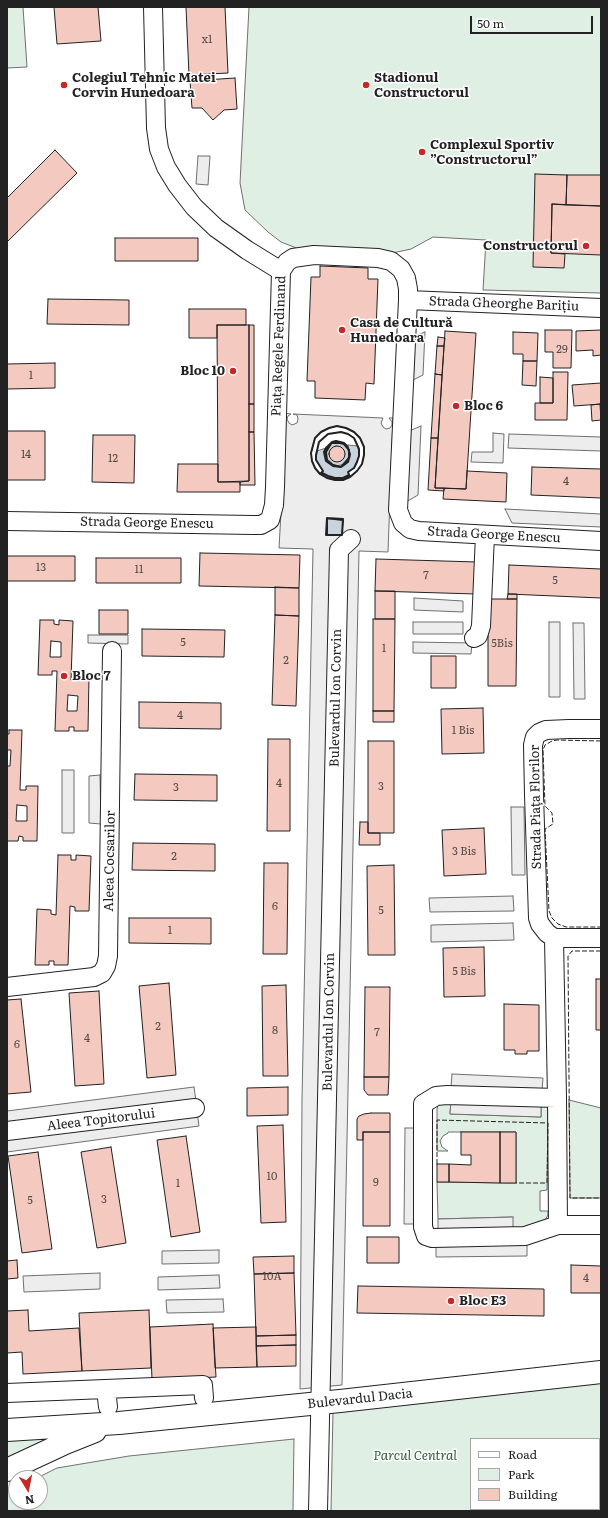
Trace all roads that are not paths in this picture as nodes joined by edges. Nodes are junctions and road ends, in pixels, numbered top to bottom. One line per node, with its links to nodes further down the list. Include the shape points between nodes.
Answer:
1 (153, 7): 2 (street, via 156,128 159,149 166,167 194,207 216,228)
2 (280, 271): 3 (street, Piața Regele Ferdinand, via 287,262 300,256 378,258 391,261 401,269 406,278); 5 (street, Piața Regele Ferdinand)
3 (408, 300): 4 (street, Strada Gheorghe Barițiu); 6 (street, Piața Regele Ferdinand)
4 (601, 308)
5 (274, 505): 7 (street, Strada George Enescu, via 270,520 261,525)
6 (398, 510): 8 (street, Strada George Enescu, via 403,523 410,529)
7 (7, 521)
8 (485, 535): 10 (street, Strada George Enescu); 11 (street, via 481,626 478,636)
9 (351, 539): 26 (street, Bulevardul Ion Corvin, via 339,550)
10 (601, 542)
11 (474, 638)
12 (112, 651): 16 (street, Aleea Cocsarilor, via 106,966 94,977)
13 (601, 729): 14 (street, Strada Piața Florilor, via 546,730 535,737 538,918 547,933)
14 (554, 938): 15 (street); 17 (street)
15 (601, 938)
16 (7, 987)
17 (557, 1098): 20 (street); 20 (street, via 447,1095 436,1096 423,1104 422,1228 426,1236 432,1238 525,1236)
18 (195, 1108): 19 (street, Aleea Topitorului)
19 (7, 1131)
20 (558, 1225): 21 (street)
21 (601, 1225)
22 (601, 1372): 26 (main road, Bulevardul Dacia)
23 (106, 1389): 24 (street); 25 (street, via 203,1385); 27 (street)
24 (7, 1393)
25 (204, 1398)
26 (321, 1403): 27 (main road, Bulevardul Dacia); 30 (street, Bulevardul Ion Corvin)
27 (113, 1415): 28 (main road, Bulevardul Dacia); 29 (main road, Bulevardul Dacia, via 65,1443)
28 (7, 1430)
29 (7, 1470)
30 (318, 1511)

